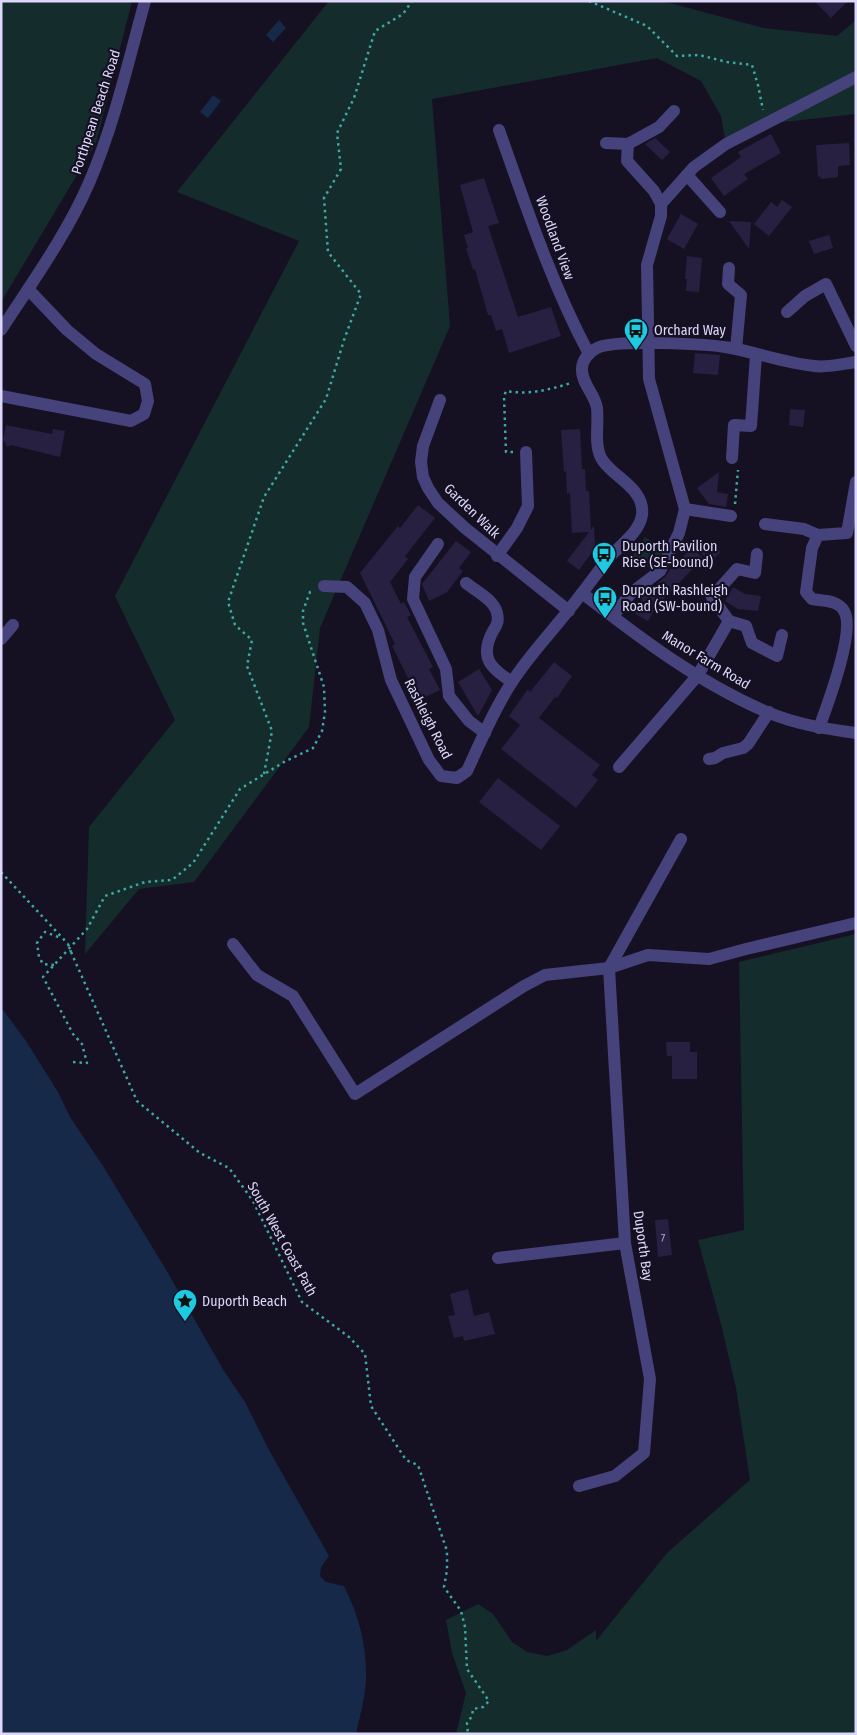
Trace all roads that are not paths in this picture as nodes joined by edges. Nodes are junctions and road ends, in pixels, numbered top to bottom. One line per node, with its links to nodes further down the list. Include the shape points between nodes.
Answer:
1 (145, 1): 11 (street, Porthpean Beach Road, via 118,102 88,184)
2 (856, 77): 7 (street, via 726,144)
3 (674, 111): 6 (street, via 659,128)
4 (499, 130): 17 (street, Woodland View, via 543,254)
5 (606, 143): 6 (street)
6 (628, 144): 8 (street, via 627,161 654,191)
7 (687, 175): 8 (street); 9 (street)
8 (661, 204): 14 (street, via 661,216 647,265)
9 (720, 212)
10 (729, 268): 16 (street, via 728,284 741,295)
11 (28, 289): 13 (street, Porthpean Beach Road); 20 (street, via 67,330 96,354 145,384 148,401 144,414 131,421)
12 (787, 312): 15 (street, via 826,284)
13 (1, 330)
14 (649, 344): 16 (street); 17 (street, via 609,344); 25 (street, via 649,379)
15 (856, 346)
16 (736, 349): 18 (street)
17 (589, 354): 34 (street, Rashleigh Road, via 582,369 597,407 599,452 615,474 635,492 642,515 636,530 612,553)
18 (756, 355): 19 (street, via 815,367); 23 (street, via 751,426 734,425)
19 (856, 362)
20 (1, 396)
21 (440, 400): 31 (street, Garden Walk, via 423,446 423,477 438,503)
22 (526, 452): 31 (street, via 528,506)
23 (732, 458)
24 (856, 482): 28 (street, via 847,533)
25 (685, 509): 26 (street); 37 (street, via 660,571 630,593)
26 (731, 516)
27 (765, 524): 28 (street, via 804,529)
28 (818, 535): 35 (street, via 812,548 806,592 812,599 837,603)
29 (438, 544): 46 (street, via 415,577 413,599 446,669 449,696 469,722)
30 (757, 554): 38 (street, via 755,572 737,569 712,597)
31 (498, 556): 36 (street, Garden Walk)
32 (466, 583): 43 (street, via 497,612 498,621 487,642 488,660 496,672)
33 (324, 586): 46 (street, Rashleigh Road, via 347,587 365,603 378,630 392,680 429,760 441,776 457,778 467,771)
34 (582, 593): 36 (street, Rashleigh Road); 37 (street, Manor Farm Road)
35 (850, 610): 45 (street, via 839,671)
36 (569, 611): 43 (street, Rashleigh Road)
37 (613, 616): 42 (street, Manor Farm Road)
38 (729, 621): 40 (street, via 746,626 752,643 777,656); 42 (street)
39 (13, 625): 41 (street)
40 (782, 635)
41 (1, 639)
42 (698, 675): 44 (street, Manor Farm Road); 49 (street)
43 (512, 682): 46 (street, Rashleigh Road)
44 (769, 712): 45 (street, Manor Farm Road); 48 (street, via 748,744)
45 (819, 728): 47 (street, Manor Farm Road)
46 (485, 733)
47 (856, 733)
48 (709, 760)
49 (619, 767)
50 (681, 839): 53 (street)
51 (856, 923): 53 (street, via 710,959 648,955)
52 (233, 944): 53 (street, via 258,975 293,996 355,1094 545,975)
53 (608, 968): 54 (street, Duporth Bay)
54 (625, 1243): 55 (street); 56 (street, Duporth Bay, via 650,1379 644,1453 615,1476)
55 (498, 1258)
56 (579, 1486)

